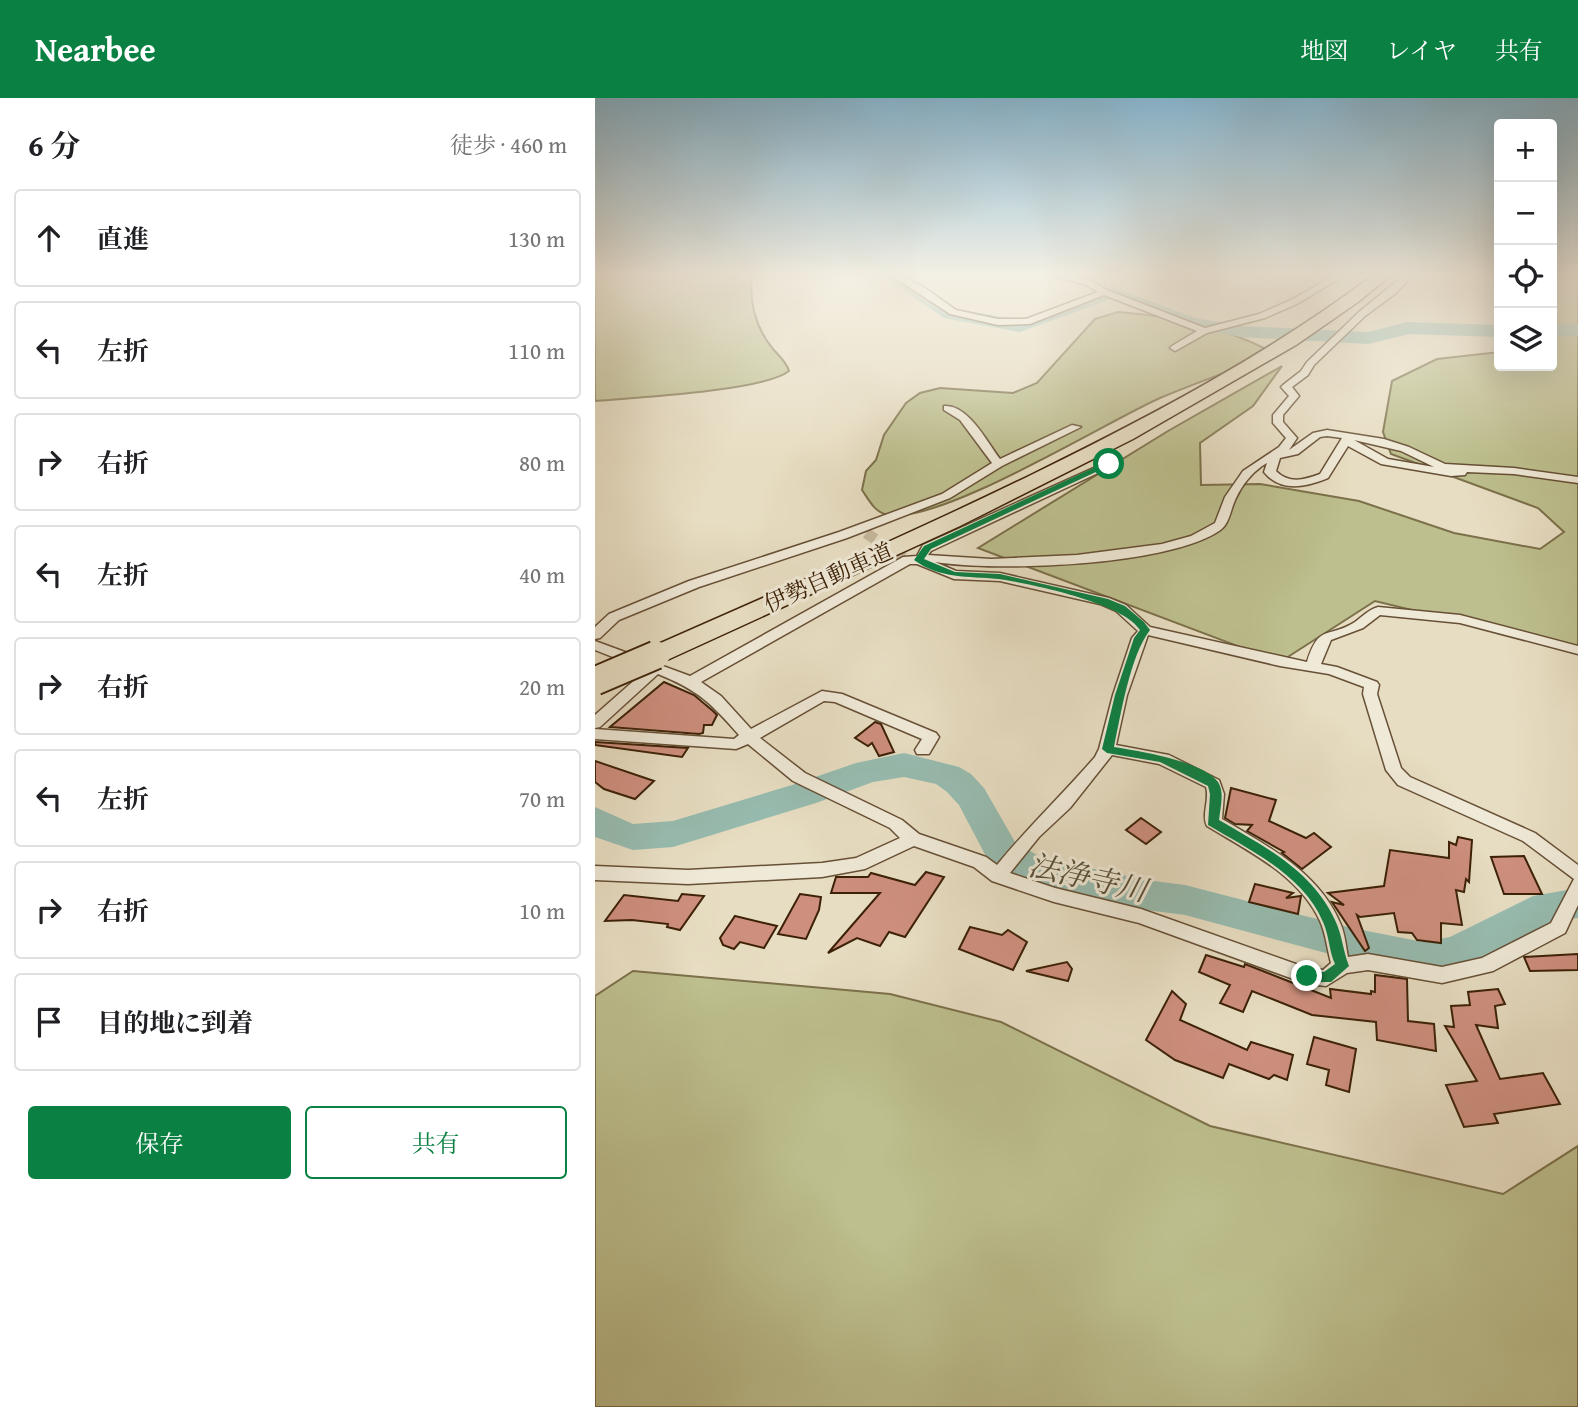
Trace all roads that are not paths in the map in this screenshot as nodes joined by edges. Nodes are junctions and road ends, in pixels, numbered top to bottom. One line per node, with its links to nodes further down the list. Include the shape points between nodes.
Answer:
1 (1194, 337): 5 (street)
2 (1275, 337): 19 (highway, 伊勢自動車道, via 1089,441)
3 (1293, 337): 19 (highway, 伊勢自動車道, via 1100,449)
4 (1338, 337): 9 (street, via 1286,387 1294,396 1278,415 1278,423 1292,438 1286,450)
5 (1175, 348)
6 (949, 408): 10 (street, via 964,418)
7 (1076, 427): 10 (street)
8 (1346, 438): 9 (street, via 1317,435 1294,452); 9 (street, via 1324,476 1300,483 1274,477 1270,472); 12 (street, via 1380,441 1443,467); 12 (street, via 1385,462 1451,473)
9 (1275, 455): 14 (street, via 1248,472 1217,528 1195,539 1074,561 980,563)
10 (997, 464): 16 (street, via 946,496 862,531 694,584 614,617)
11 (1109, 464): 14 (street, via 927,548)
12 (1462, 470): 13 (street)
13 (1578, 480)
14 (920, 557): 15 (street, via 954,575 1000,577 1104,601 1122,608); 23 (street, via 907,559)
15 (1145, 630): 21 (street); 27 (street, via 1120,695)
16 (595, 635)
17 (595, 646): 23 (street)
18 (1578, 649): 21 (street, via 1460,619 1378,611 1357,626 1328,634 1320,642)
19 (648, 658): 20 (highway, 伊勢自動車道); 22 (highway, 伊勢自動車道, bridge); 24 (street)
20 (595, 663)
21 (1313, 667): 31 (street, via 1372,685 1370,694 1394,769 1404,781 1529,837)
22 (595, 681)
23 (691, 682): 26 (street, via 716,699)
24 (595, 723)
25 (595, 734): 26 (street, via 736,744)
26 (750, 738): 28 (street, via 822,696 837,697 931,737); 29 (street, via 799,777 895,824)
27 (1107, 749): 32 (street); 34 (street, via 1163,759 1213,784 1213,822 1309,887 1330,923)
28 (923, 750)
29 (913, 839): 30 (street, via 859,864 822,870 688,877); 32 (street, via 979,862)
30 (595, 873)
31 (1578, 874)
32 (998, 876): 34 (street, via 1183,929 1307,976 1326,978)
33 (1578, 885): 34 (street, via 1558,928 1486,965 1442,975 1368,962)
34 (1342, 966)

